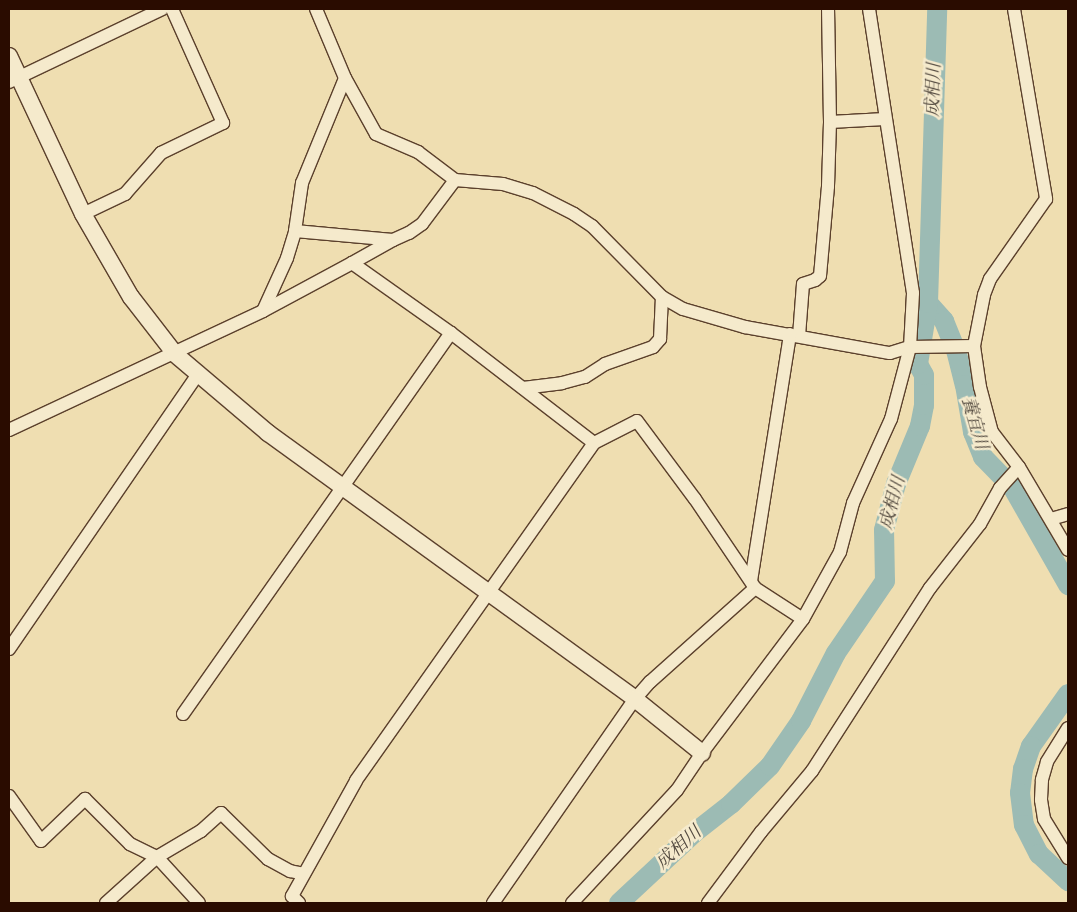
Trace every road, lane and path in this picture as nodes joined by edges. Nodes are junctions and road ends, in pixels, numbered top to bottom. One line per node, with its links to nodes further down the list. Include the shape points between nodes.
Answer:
1 (162, 9): 9 (street)
2 (172, 9): 13 (street, via 223,123 161,153 124,194)
3 (316, 9): 8 (street)
4 (828, 9): 11 (street)
5 (869, 9): 10 (street)
6 (1014, 9): 21 (street, via 1046,199 990,279)
7 (9, 56): 9 (street)
8 (345, 78): 12 (street, via 376,134 418,152); 14 (street, via 302,183)
9 (14, 80): 13 (street)
10 (885, 119): 11 (street); 22 (street, via 913,293)
11 (830, 122): 20 (street, via 820,276 803,284)
12 (455, 180): 15 (street, via 422,224); 17 (street, via 503,184 534,193 574,214 592,226)
13 (83, 214): 23 (street, via 131,297)
14 (295, 231): 15 (street); 18 (street, via 287,258)
15 (393, 240): 16 (street)
16 (352, 263): 18 (street); 19 (street)
17 (662, 297): 20 (street, via 683,309 745,327); 25 (street, via 660,339 653,347 604,364 585,377)
18 (263, 311): 23 (street)
19 (451, 333): 25 (street); 29 (street)
20 (794, 335): 22 (street, via 890,354); 33 (street)
21 (974, 346): 22 (street); 28 (street, via 988,421 997,440)
22 (910, 347): 35 (street, via 891,419 854,503 840,552)
23 (175, 354): 24 (street); 26 (street)
24 (197, 375): 29 (street); 36 (street)
25 (523, 388): 27 (street)
26 (9, 430)
27 (594, 443): 33 (street, via 637,421); 34 (street)
28 (1020, 467): 31 (street); 50 (street, via 1000,488 980,524 930,588 812,771)
29 (342, 487): 34 (street); 38 (street)
30 (1068, 514): 31 (street)
31 (1051, 519): 32 (street)
32 (1068, 550)
33 (753, 584): 35 (street); 37 (street)
34 (488, 593): 37 (street); 44 (street, via 356,781)
35 (803, 619): 40 (street)
36 (9, 649)
37 (635, 699): 40 (street); 48 (street)
38 (183, 714)
39 (1068, 728): 43 (street, via 1047,762 1041,800 1044,819)
40 (702, 752): 49 (street, via 677,790)
41 (9, 796): 42 (street, via 41,841 85,799 130,844)
42 (157, 857): 44 (street, via 202,831 221,813 268,859 290,871); 45 (street); 46 (street)
43 (1068, 858)
44 (304, 874): 47 (street, via 292,896)
45 (106, 903)
46 (199, 903)
47 (299, 903)
48 (493, 903)
49 (572, 903)
50 (708, 903)

